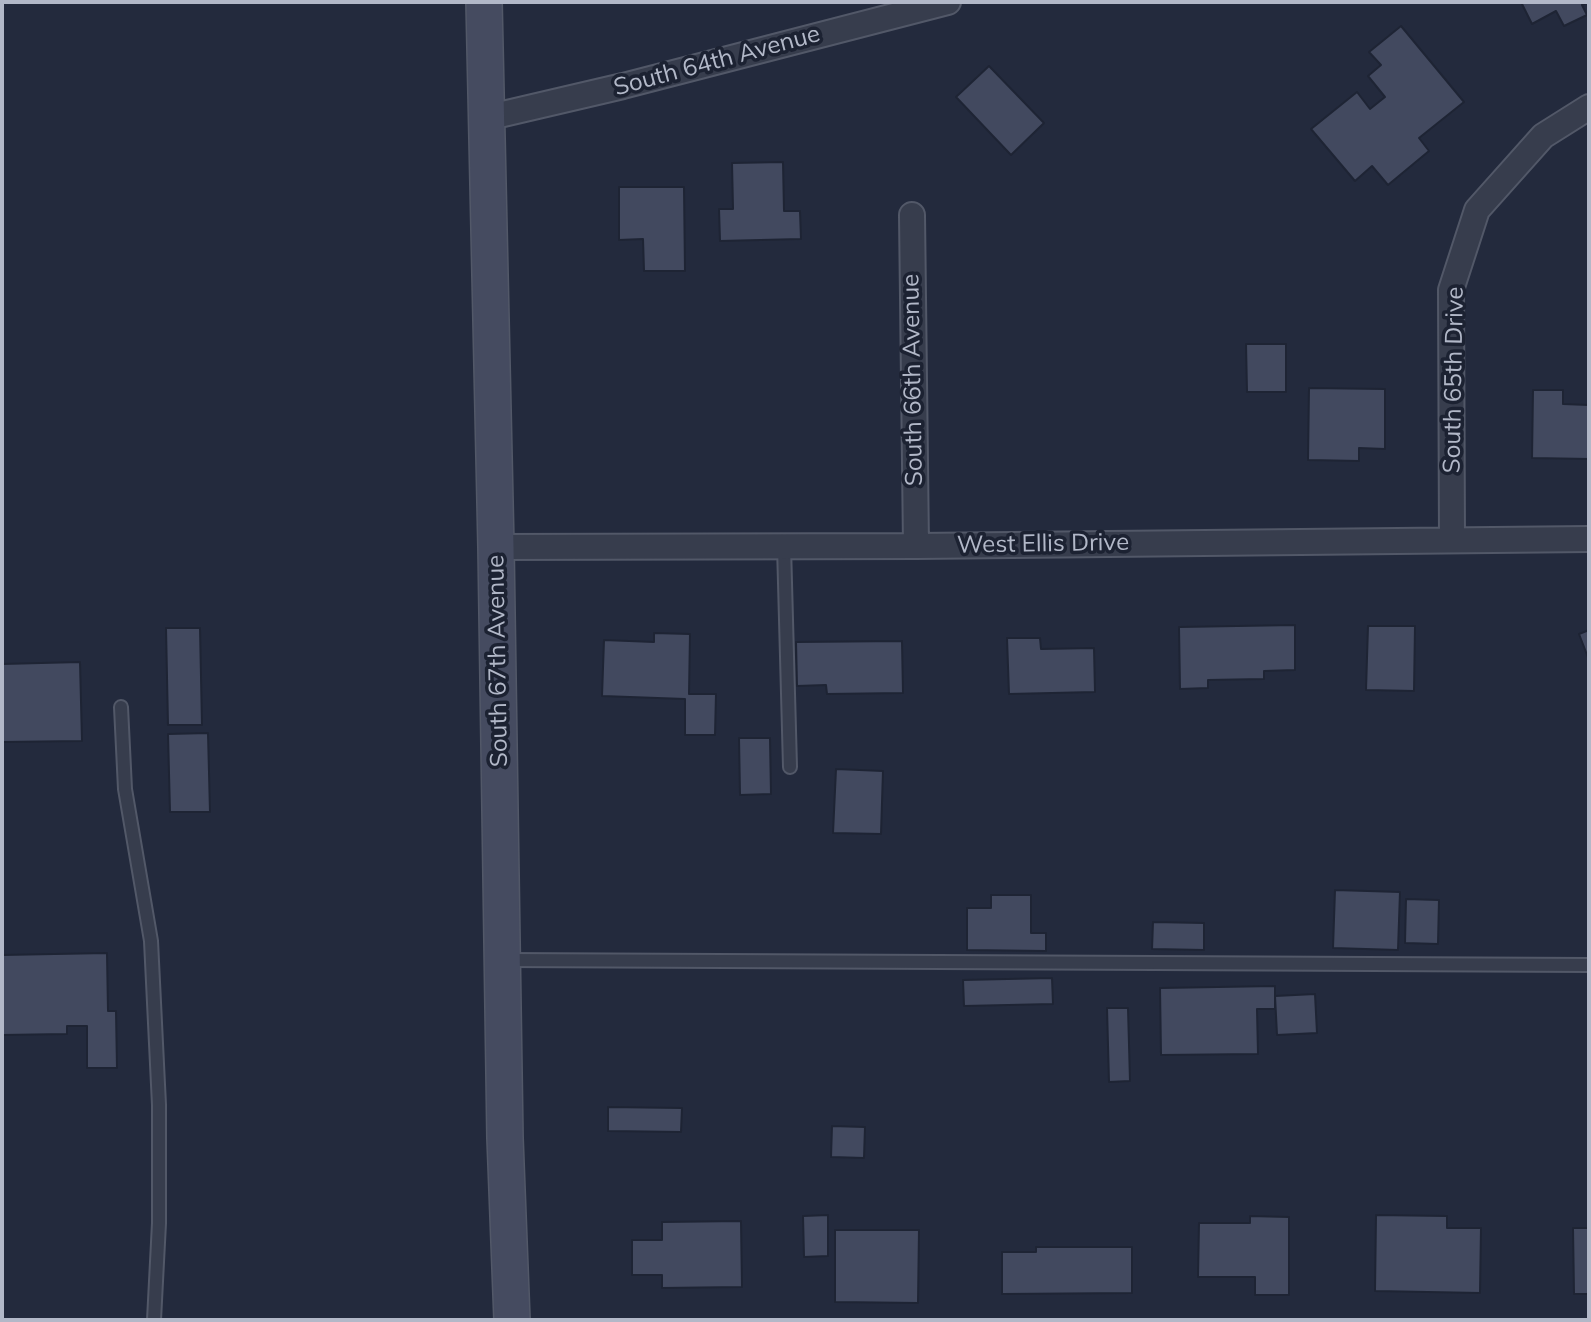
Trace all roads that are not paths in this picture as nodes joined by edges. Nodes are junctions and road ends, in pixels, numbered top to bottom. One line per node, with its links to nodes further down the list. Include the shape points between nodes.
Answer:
1 (484, 2): 4 (main road, South 67th Avenue)
2 (948, 2): 4 (street, South 64th Avenue)
3 (1589, 107): 6 (street, South 65th Drive, via 1543,136 1477,210 1451,290)
4 (486, 118): 10 (main road, South 67th Avenue)
5 (912, 215): 9 (street, South 66th Avenue)
6 (1452, 539): 7 (street, West Ellis Drive); 9 (street, West Ellis Drive)
7 (1589, 539)
8 (784, 546): 9 (street, West Ellis Drive); 10 (street, West Ellis Drive); 12 (lane)
9 (916, 546)
10 (496, 547): 13 (main road, South 67th Avenue)
11 (121, 707): 15 (lane, via 125,789 151,941 159,1105)
12 (790, 766)
13 (503, 960): 14 (lane); 16 (main road, South 67th Avenue)
14 (1589, 965)
15 (155, 1320)
16 (512, 1320)

